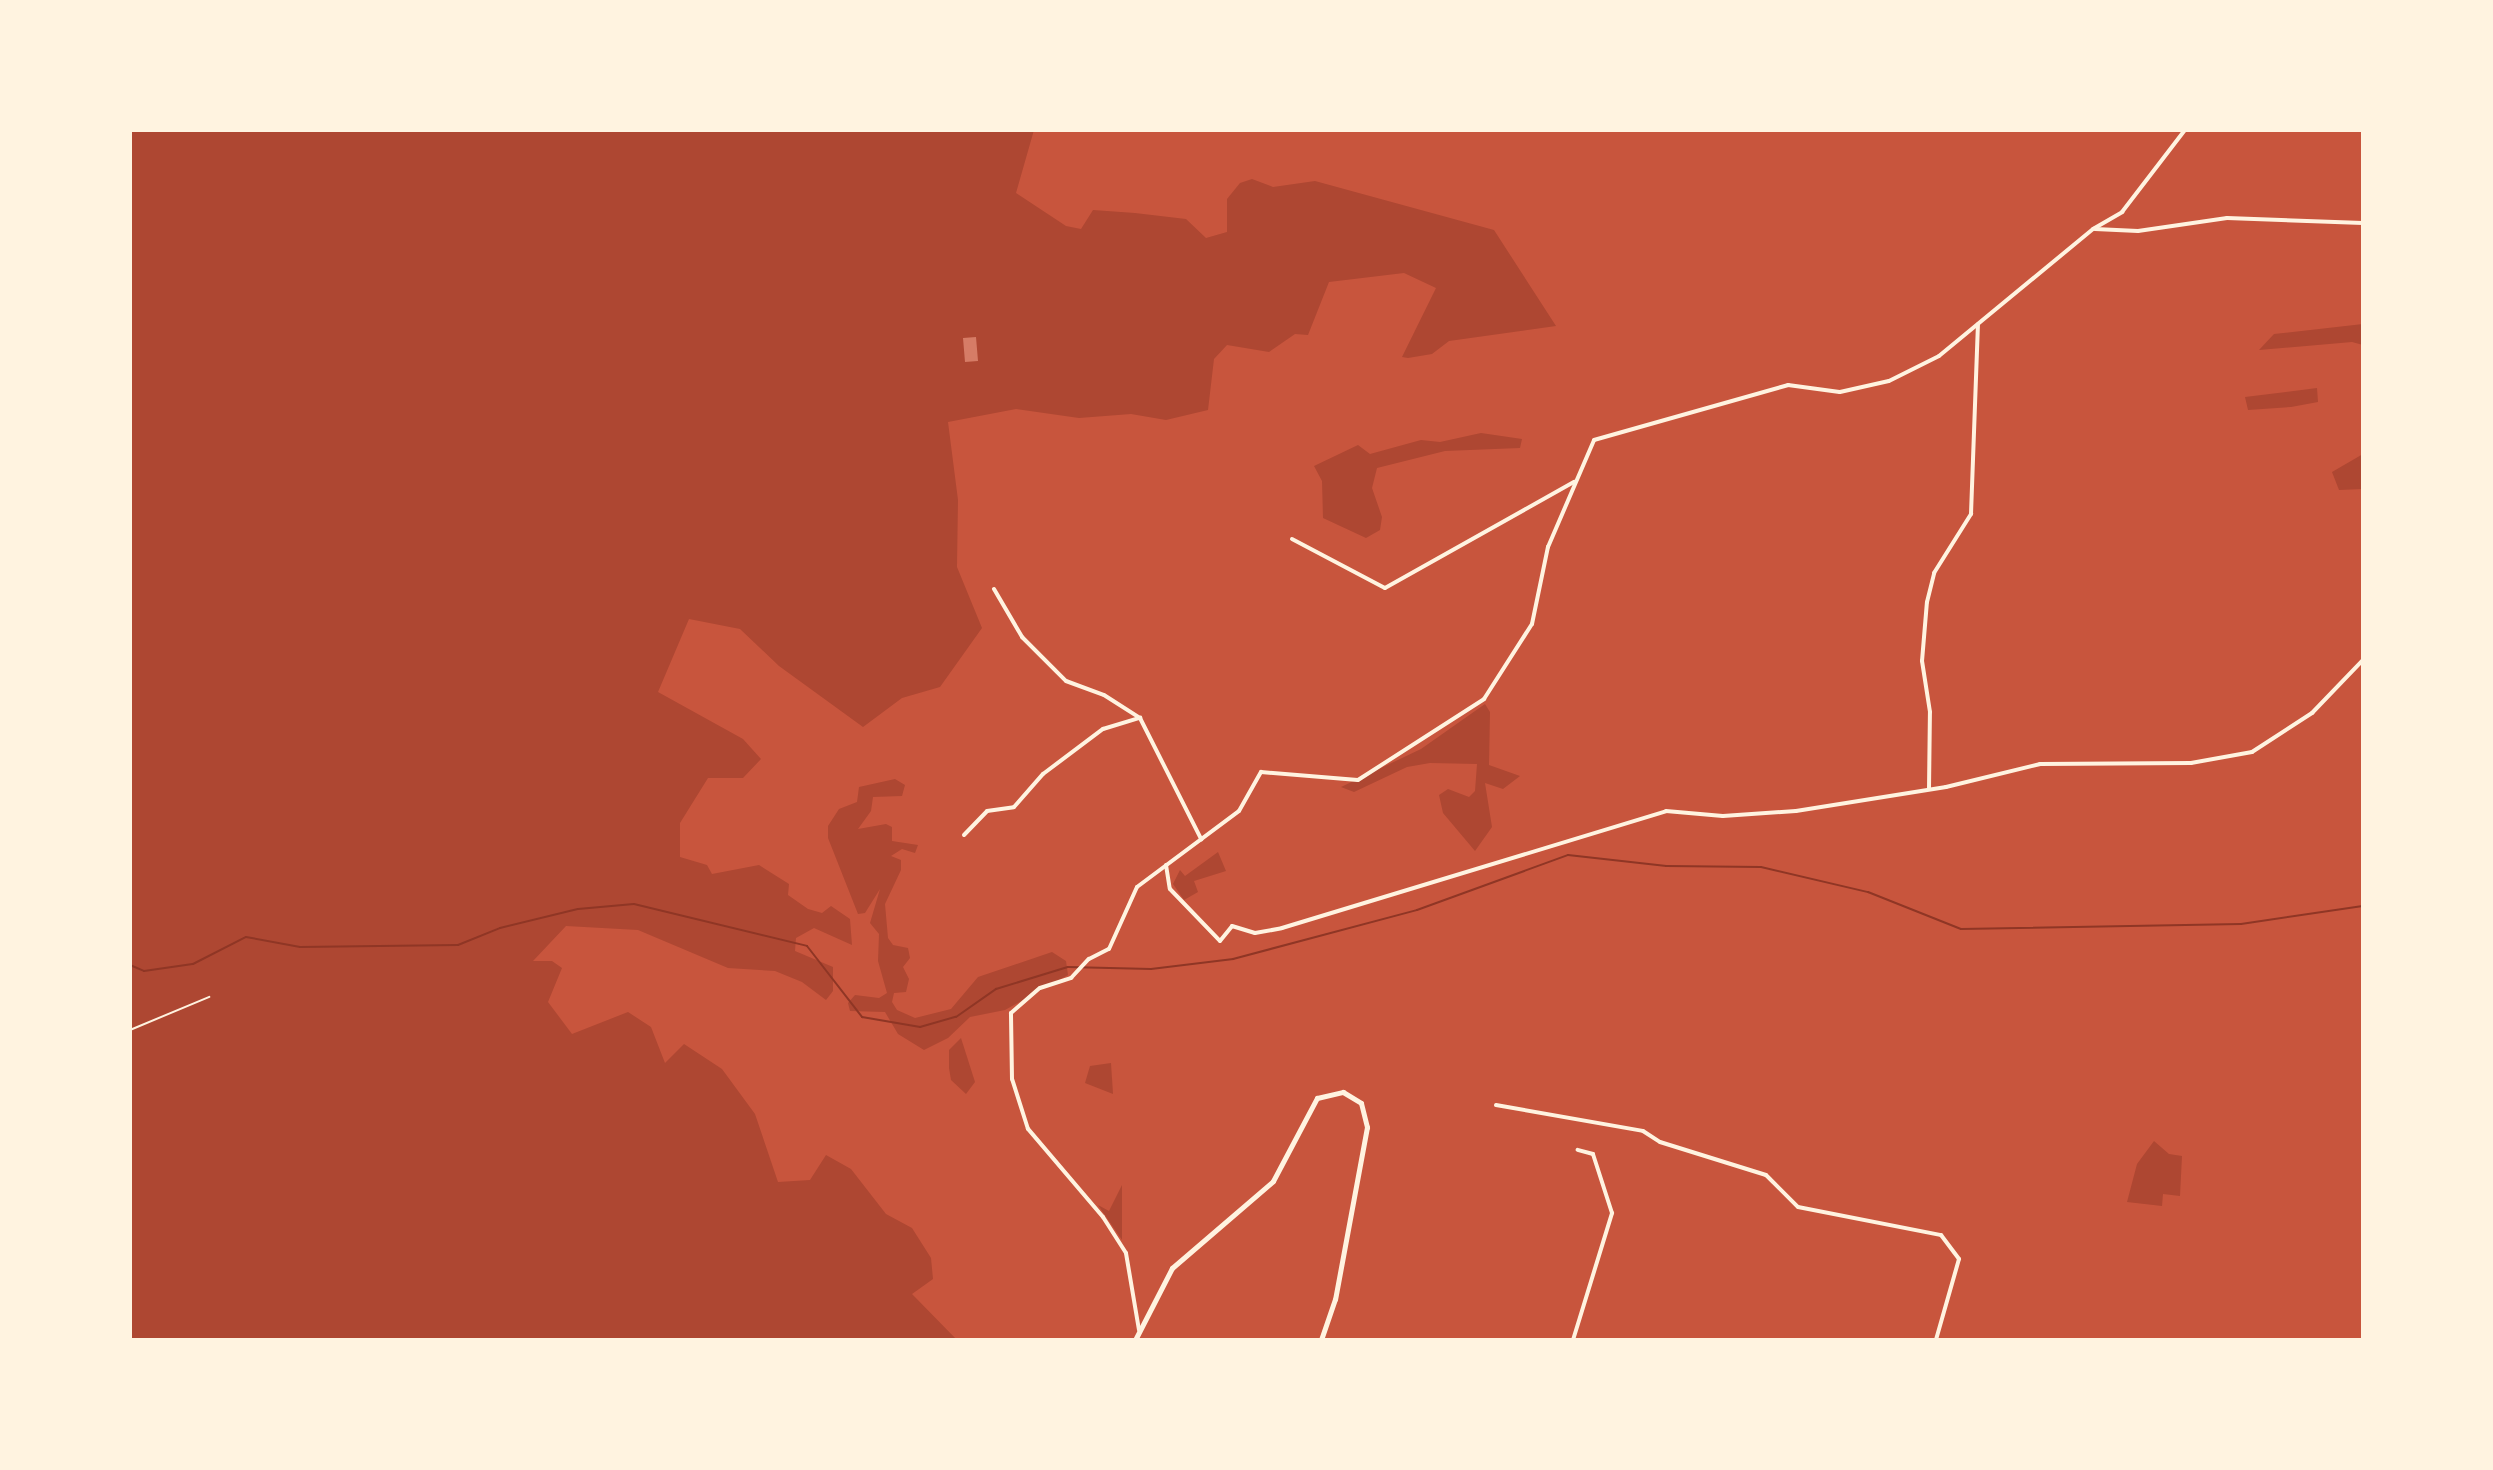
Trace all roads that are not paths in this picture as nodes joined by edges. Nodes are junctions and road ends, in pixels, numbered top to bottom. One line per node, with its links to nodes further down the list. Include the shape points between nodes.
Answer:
1 (2185, 130): 3 (street, via 2122,212)
2 (2363, 223): 3 (street, via 2227,218 2138,231)
3 (2093, 229): 4 (street)
4 (1978, 324): 5 (street, via 1939,356 1889,381 1840,392 1788,385 1594,440); 10 (street, via 1971,514 1934,573 1927,602 1922,661 1930,712)
5 (1576, 481): 6 (street, via 1385,588); 12 (street, via 1548,547 1532,624 1484,699 1358,780 1261,772 1239,811)
6 (1292, 539)
7 (994, 589): 9 (street, via 1022,637 1066,681 1104,695)
8 (2363, 660): 10 (street, via 2312,713 2252,752 2191,763 2040,764)
9 (1140, 718): 11 (street, via 1103,729 1043,774 1014,807 987,811); 12 (street)
10 (1929, 789): 13 (street, via 1760,814 1666,811 1282,928 1255,933 1232,926 1220,941 1170,889)
11 (964, 835)
12 (1201, 839): 13 (street)
13 (1166, 865): 16 (street, via 1137,887 1109,949 1089,959 1071,978 1040,988 1011,1013 1009,1034 1012,1079 1028,1129 1103,1217 1126,1253)
14 (1496, 1105): 20 (street, via 1643,1131 1660,1142 1766,1175 1798,1207 1941,1235 1959,1259)
15 (1578, 1150): 19 (street, via 1593,1154 1612,1213)
16 (1139, 1330): 17 (street); 18 (street, via 1183,1255 1273,1181 1310,1106 1326,1094 1343,1092 1361,1103 1367,1127 1335,1299)
17 (1135, 1340)
18 (1321, 1340)
19 (1573, 1340)
20 (1936, 1340)

